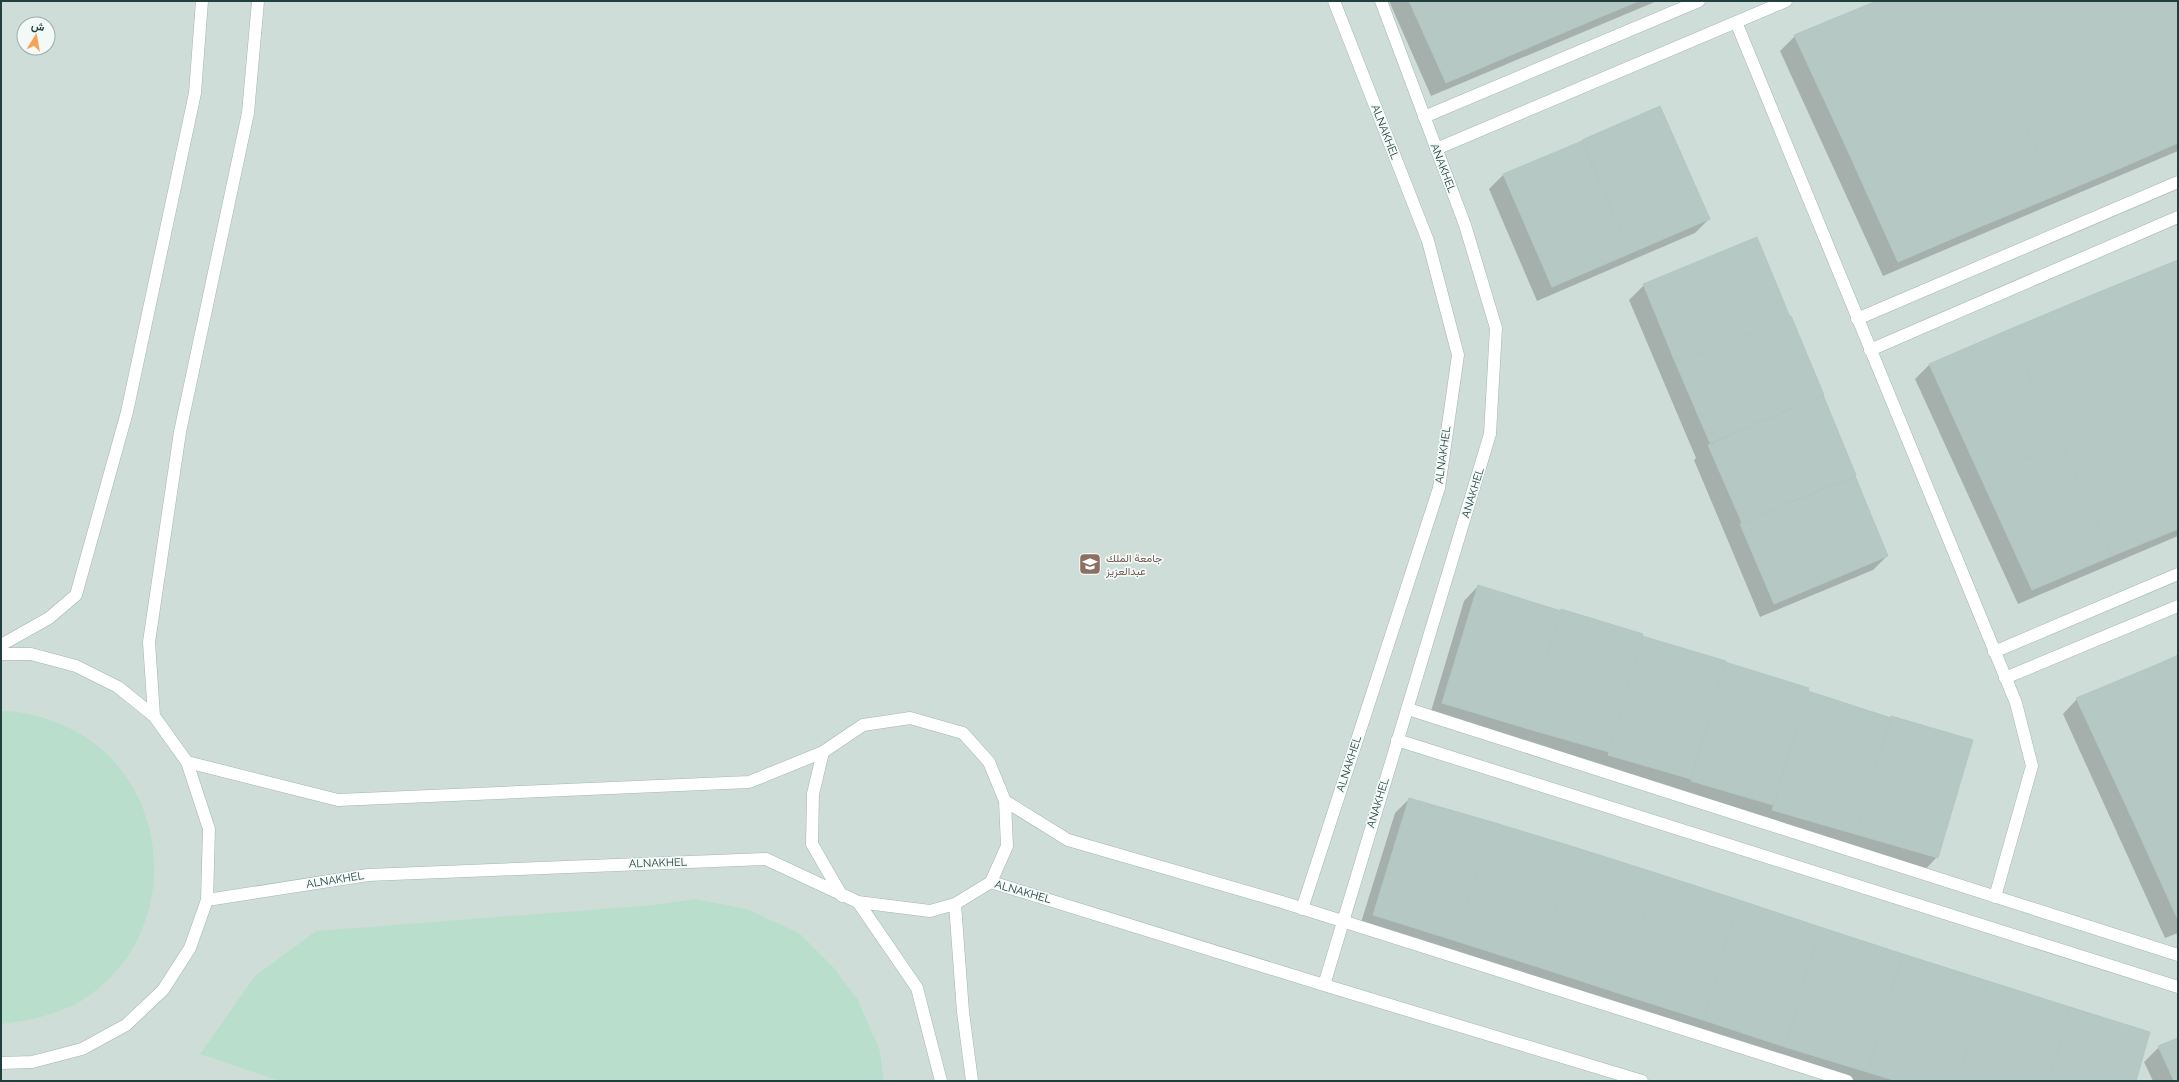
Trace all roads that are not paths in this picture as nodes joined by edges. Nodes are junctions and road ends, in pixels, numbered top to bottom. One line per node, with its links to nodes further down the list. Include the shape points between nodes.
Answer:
1 (202, 1): 16 (street, via 195,93 127,412 76,595 49,618)
2 (258, 1): 21 (street, via 248,113 180,432 150,634)
3 (1334, 1): 32 (street, ALNAKHEL, via 1428,240 1458,355 1439,488)
4 (1381, 1): 8 (street, ANAKHEL)
5 (1699, 1): 8 (street)
6 (1786, 1): 7 (street)
7 (1736, 22): 9 (street); 12 (street)
8 (1424, 117): 9 (street, ANAKHEL)
9 (1436, 149): 20 (street, ANAKHEL, via 1465,225 1496,328 1494,374 1490,434)
10 (2178, 182): 12 (street)
11 (2178, 217): 13 (street)
12 (1857, 319): 13 (street)
13 (1870, 350): 17 (street)
14 (2178, 574): 17 (street)
15 (2178, 606): 19 (street)
16 (1, 645)
17 (1994, 652): 19 (street)
18 (1, 654): 21 (street, via 31,654 76,666 118,687)
19 (2005, 678): 28 (street, via 2016,703 2032,766)
20 (1408, 709): 22 (street, ANAKHEL); 28 (street)
21 (154, 716): 24 (street)
22 (1397, 740): 33 (street, ANAKHEL); 36 (street)
23 (823, 752): 24 (street, via 749,782 338,800); 25 (street, via 862,726 910,718 963,733 989,762); 27 (street, via 813,794 812,844)
24 (186, 762): 29 (street, via 209,829)
25 (1005, 801): 26 (street, via 1007,846); 32 (street, via 1068,840)
26 (991, 882): 31 (street, ALNAKHEL); 35 (street, ALNAKHEL)
27 (842, 896): 29 (street, ALNAKHEL, via 766,859 368,875); 30 (street, ALNAKHEL)
28 (1995, 897): 34 (street)
29 (207, 900): 37 (street, via 190,948 163,990 126,1024 82,1049 32,1062)
30 (858, 902): 31 (street, ALNAKHEL, via 930,911); 38 (street, via 917,988)
31 (955, 904): 39 (street, via 963,1012)
32 (1302, 910): 33 (street)
33 (1343, 922): 35 (street, ANAKHEL); 41 (street)
34 (2178, 955)
35 (1324, 985): 40 (street, ALNAKHEL)
36 (2178, 987)
37 (1, 1063)
38 (941, 1081)
39 (972, 1081)
40 (1642, 1081)
41 (1847, 1081)

